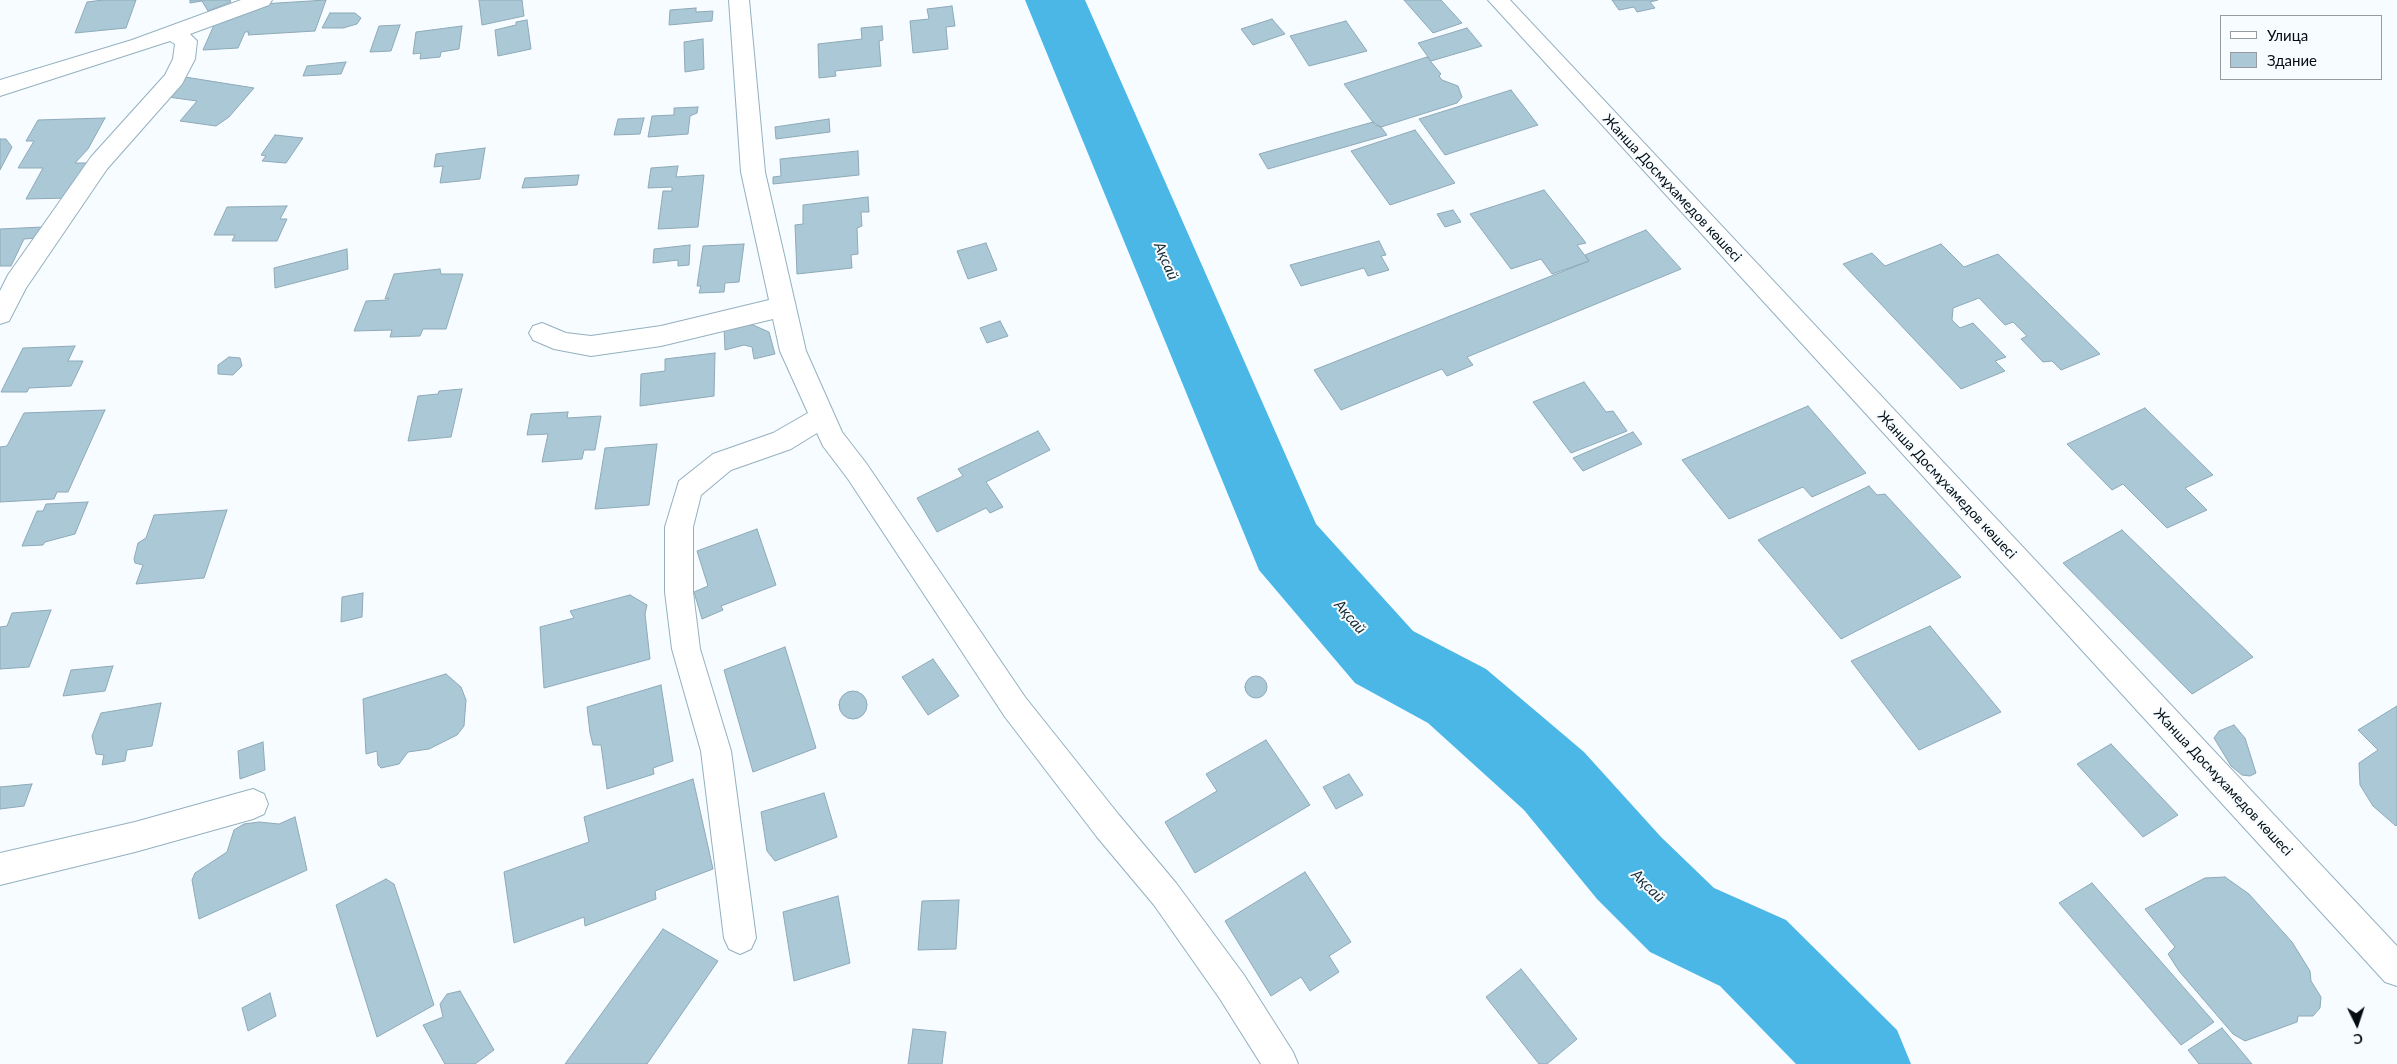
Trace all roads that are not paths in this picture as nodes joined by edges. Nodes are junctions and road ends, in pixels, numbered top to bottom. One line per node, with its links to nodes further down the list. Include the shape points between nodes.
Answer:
1 (262, 0): 4 (street)
2 (739, 0): 6 (street, via 753,172)
3 (1498, 0): 13 (street, Жанша Досмұхамедов көшесі)
4 (172, 33): 5 (street); 7 (street, via 186,41 184,59 174,79 99,163 17,282)
5 (0, 88)
6 (783, 308): 8 (street, via 661,336 591,346 563,342); 9 (street, via 793,351)
7 (0, 314)
8 (542, 333)
9 (822, 417): 12 (street, via 782,441 722,462 689,490 678,527 679,592 686,649 716,751); 14 (street, via 832,438 1014,707 1165,894 1232,987)
10 (253, 804): 11 (street, via 152,833)
11 (0, 869)
12 (740, 938)
13 (2397, 970)
14 (1281, 1064)

